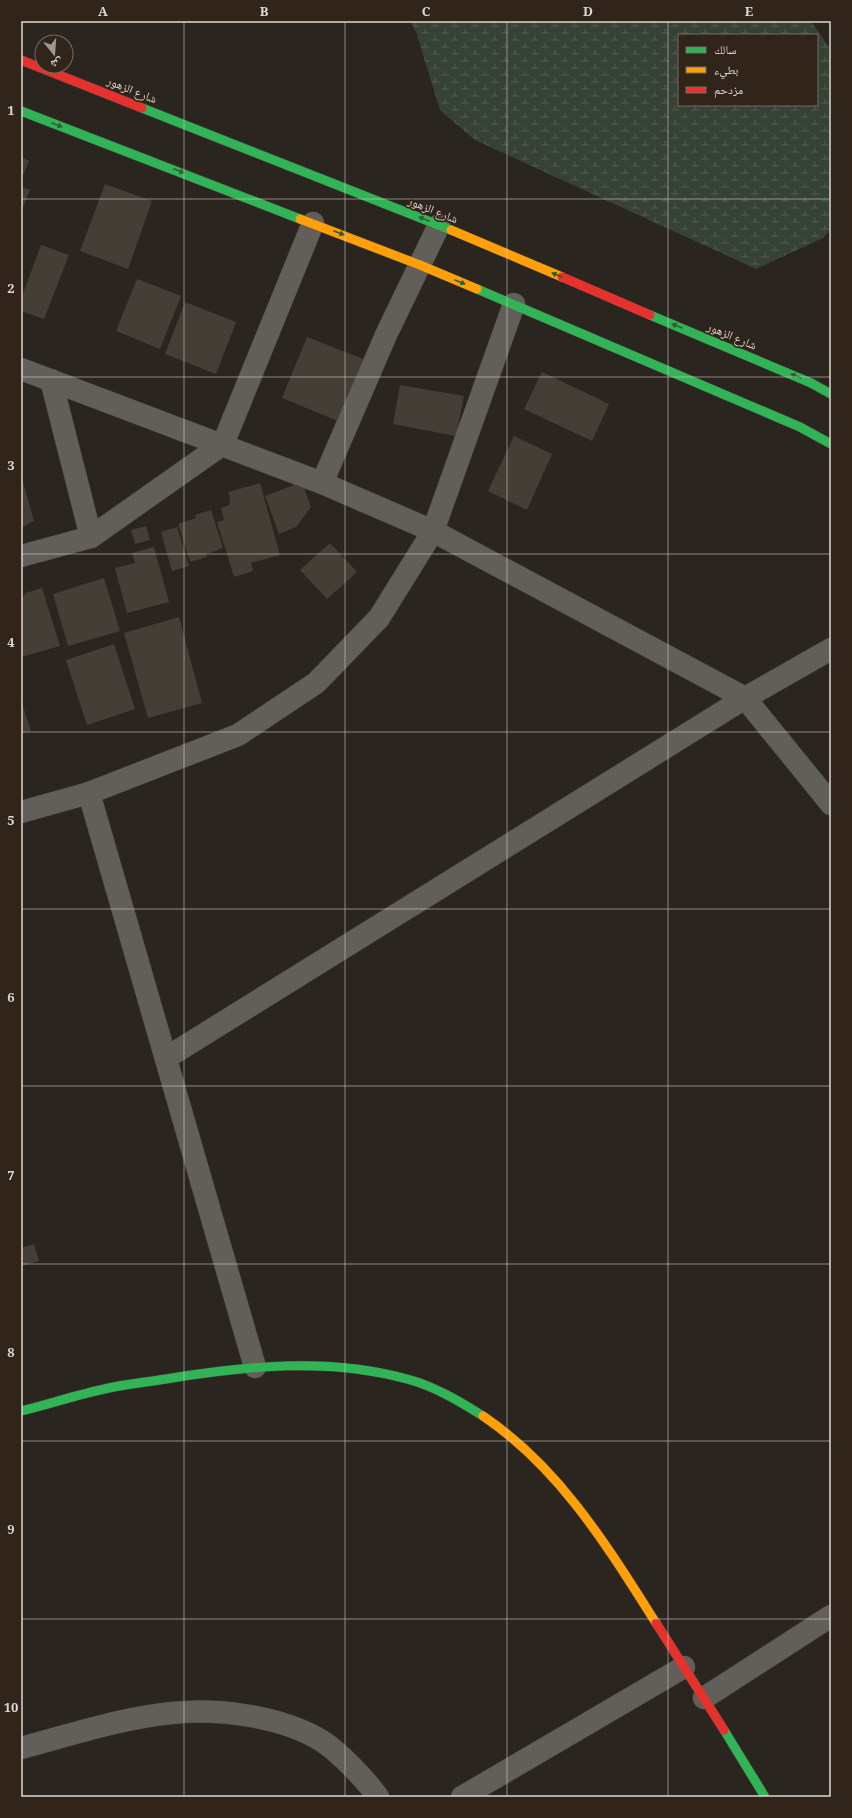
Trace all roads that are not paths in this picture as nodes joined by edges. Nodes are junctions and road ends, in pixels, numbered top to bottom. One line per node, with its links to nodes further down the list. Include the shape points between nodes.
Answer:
1 (21, 60): 4 (main road, شارع الزهور, one-way to 1)
2 (21, 111): 3 (main road, one-way to 3)
3 (313, 223): 5 (main road, one-way to 5); 10 (street)
4 (439, 225): 5 (street); 9 (main road, شارع الزهور, one-way to 4, via 811,383)
5 (420, 265): 6 (main road, one-way to 6); 12 (street, via 386,335)
6 (514, 304): 11 (main road, via 800,427); 13 (street)
7 (21, 369): 8 (street)
8 (51, 380): 10 (street); 14 (street)
9 (831, 394)
10 (223, 444): 12 (street); 14 (street)
11 (831, 444)
12 (322, 482): 13 (street)
13 (432, 531): 17 (street); 18 (street, via 380,618 316,683 238,735)
14 (91, 537): 15 (street)
15 (21, 556)
16 (831, 649): 17 (street)
17 (745, 698): 19 (street); 21 (street)
18 (89, 793): 20 (street); 21 (street)
19 (831, 804)
20 (21, 812)
21 (166, 1058): 22 (street)
22 (255, 1367): 23 (main road, via 109,1388); 25 (main road, via 316,1366 367,1371 403,1378 439,1391 475,1410 504,1430 533,1455 593,1525)
23 (21, 1412)
24 (831, 1616): 26 (street)
25 (684, 1667): 26 (main road); 29 (street)
26 (704, 1698): 30 (main road)
27 (21, 1748): 28 (street, via 125,1721 170,1713 203,1711 234,1714 295,1728 322,1741 343,1759)
28 (378, 1797)
29 (462, 1797)
30 (765, 1797)

